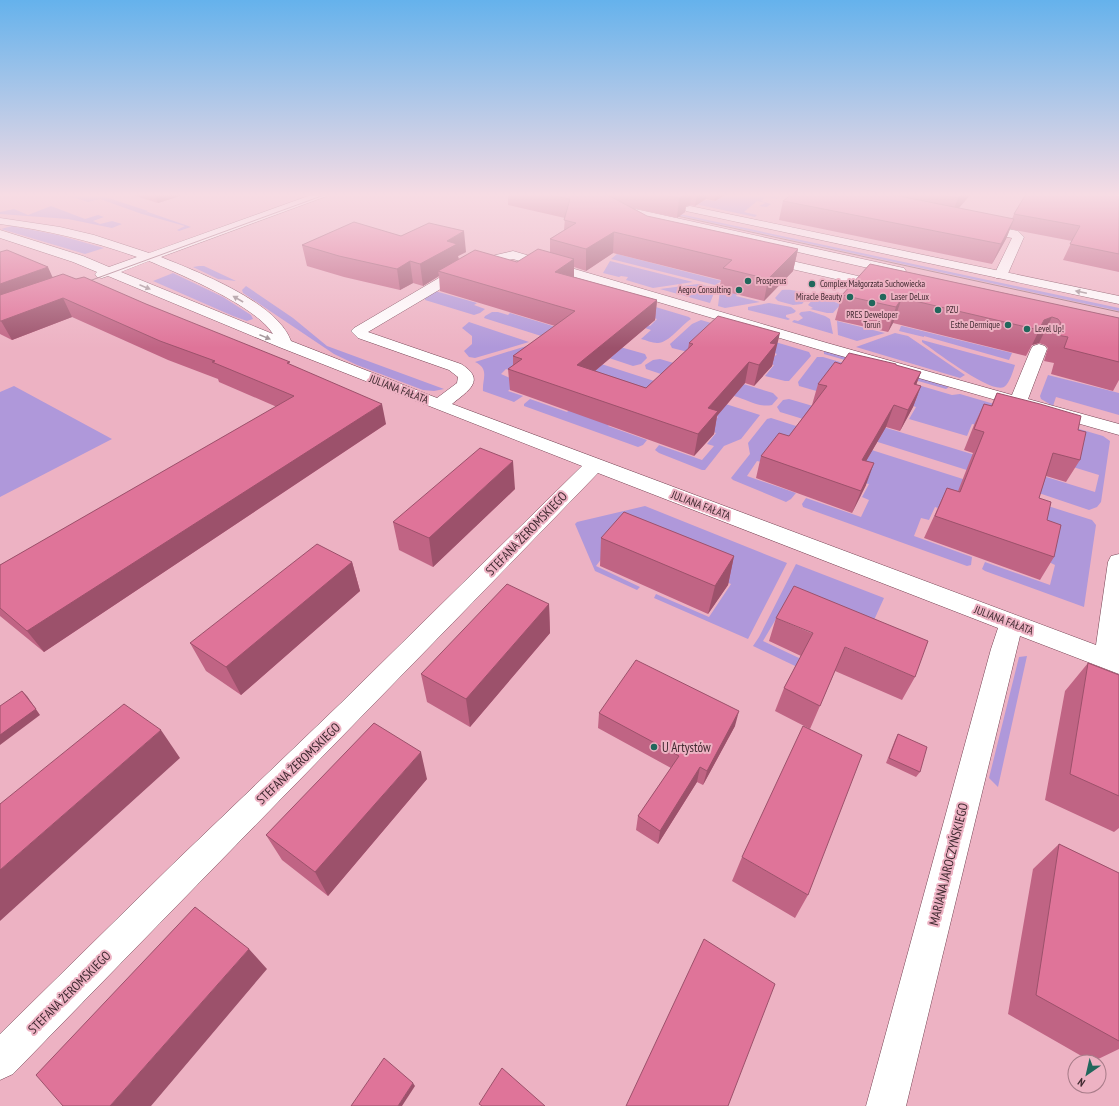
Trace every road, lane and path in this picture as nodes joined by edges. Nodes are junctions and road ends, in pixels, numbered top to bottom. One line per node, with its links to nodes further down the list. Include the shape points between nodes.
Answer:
1 (36, 246): 9 (street, JULIANA FAŁATA)
2 (119, 246): 8 (street)
3 (181, 246): 8 (street)
4 (782, 246): 10 (street)
5 (861, 246): 11 (street)
6 (1013, 246): 11 (street)
7 (751, 255): 13 (street)
8 (150, 257): 9 (street); 15 (street, one-way to 8, via 280,331 256,309 212,284)
9 (109, 272): 12 (street); 15 (street, JULIANA FAŁATA, one-way to 15)
10 (909, 273)
11 (1001, 275): 14 (street, one-way to 11)
12 (88, 280)
13 (899, 289)
14 (1119, 300)
15 (284, 344): 18 (street, JULIANA FAŁATA)
16 (1039, 349): 17 (street)
17 (1018, 402): 18 (street, via 513,255 471,265 359,331 363,335 464,372 467,378 464,386); 19 (street)
18 (439, 405): 20 (street, JULIANA FAŁATA)
19 (1119, 430)
20 (595, 464): 22 (street, JULIANA FAŁATA); 24 (street, STEFANA ŻEROMSKIEGO)
21 (1119, 562): 23 (street)
22 (1012, 623): 23 (street, JULIANA FAŁATA); 25 (street, MARIANA JAROCZYŃSKIEGO, via 1003,649)
23 (1113, 662)
24 (0, 1061)
25 (886, 1106)

